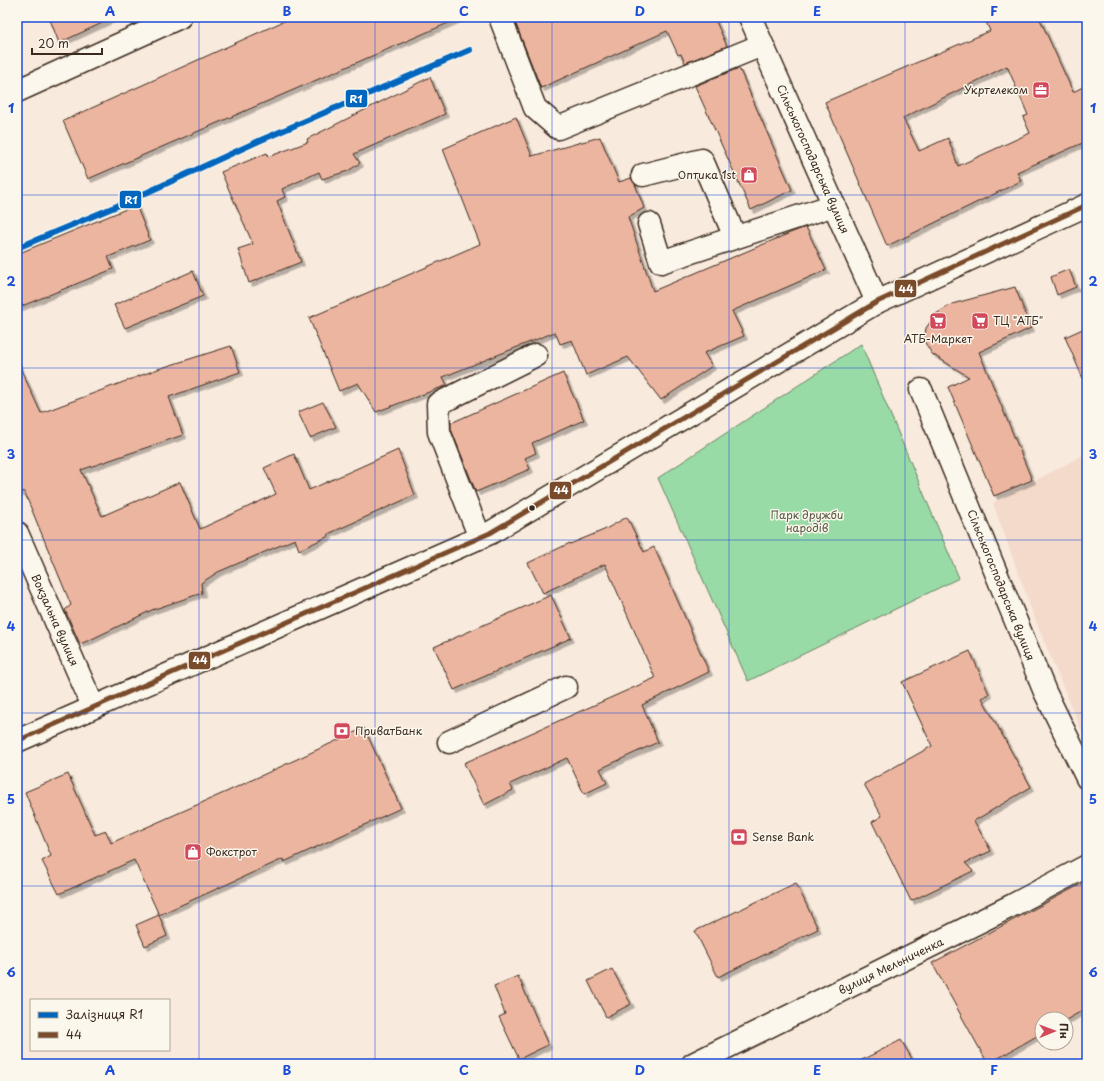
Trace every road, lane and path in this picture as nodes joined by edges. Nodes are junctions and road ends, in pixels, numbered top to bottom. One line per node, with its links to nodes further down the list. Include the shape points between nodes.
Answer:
1 (180, 17): 5 (street)
2 (500, 17): 4 (street, via 535,108 558,128)
3 (750, 17): 4 (street, Сільськогосподарська вулиця)
4 (762, 45): 7 (street, Сільськогосподарська вулиця)
5 (17, 91)
6 (643, 175): 10 (street, via 702,160)
7 (834, 205): 10 (street); 11 (street, Сільськогосподарська вулиця)
8 (1087, 205): 11 (street)
9 (649, 224): 10 (street, via 661,262)
10 (735, 237)
11 (877, 302): 15 (street)
12 (536, 355): 15 (street, via 438,404 439,432)
13 (921, 390): 20 (street, Сільськогосподарська вулиця, via 1045,692)
14 (17, 533): 17 (street, Вокзальна вулиця)
15 (480, 538): 17 (street)
16 (566, 687): 19 (street)
17 (93, 706): 18 (street)
18 (17, 741)
19 (449, 742)
20 (1087, 778)
21 (1087, 866): 22 (street, вулиця Мельниченка)
22 (693, 1064)

